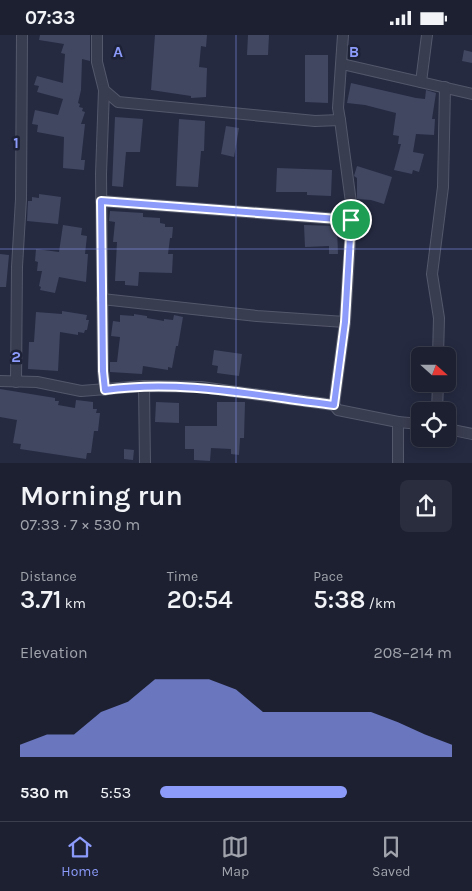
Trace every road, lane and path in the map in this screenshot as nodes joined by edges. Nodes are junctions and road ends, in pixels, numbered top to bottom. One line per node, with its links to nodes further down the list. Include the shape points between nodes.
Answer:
1 (22, 35): 17 (street)
2 (97, 35): 8 (street, via 96,62)
3 (343, 35): 5 (street)
4 (427, 35): 6 (street)
5 (342, 63): 6 (street); 10 (street)
6 (422, 82): 7 (street)
7 (444, 87): 9 (street); 15 (street, via 443,187 432,274 439,318)
8 (104, 90): 10 (street, via 118,102 316,121); 11 (street)
9 (472, 94)
10 (340, 120): 12 (street)
11 (101, 201): 12 (street); 13 (street)
12 (351, 220): 14 (street)
13 (102, 299): 14 (street); 19 (street)
14 (345, 322): 20 (street)
15 (438, 347)
16 (0, 381): 17 (street)
17 (16, 382): 19 (street, via 37,382 81,391)
18 (144, 386): 19 (street); 20 (street, via 201,387); 25 (street)
19 (105, 390)
20 (334, 405): 21 (street, via 338,410)
21 (398, 422): 22 (street); 26 (street)
22 (411, 423)
23 (456, 431): 24 (street)
24 (472, 434)
25 (145, 463)
26 (398, 463)

